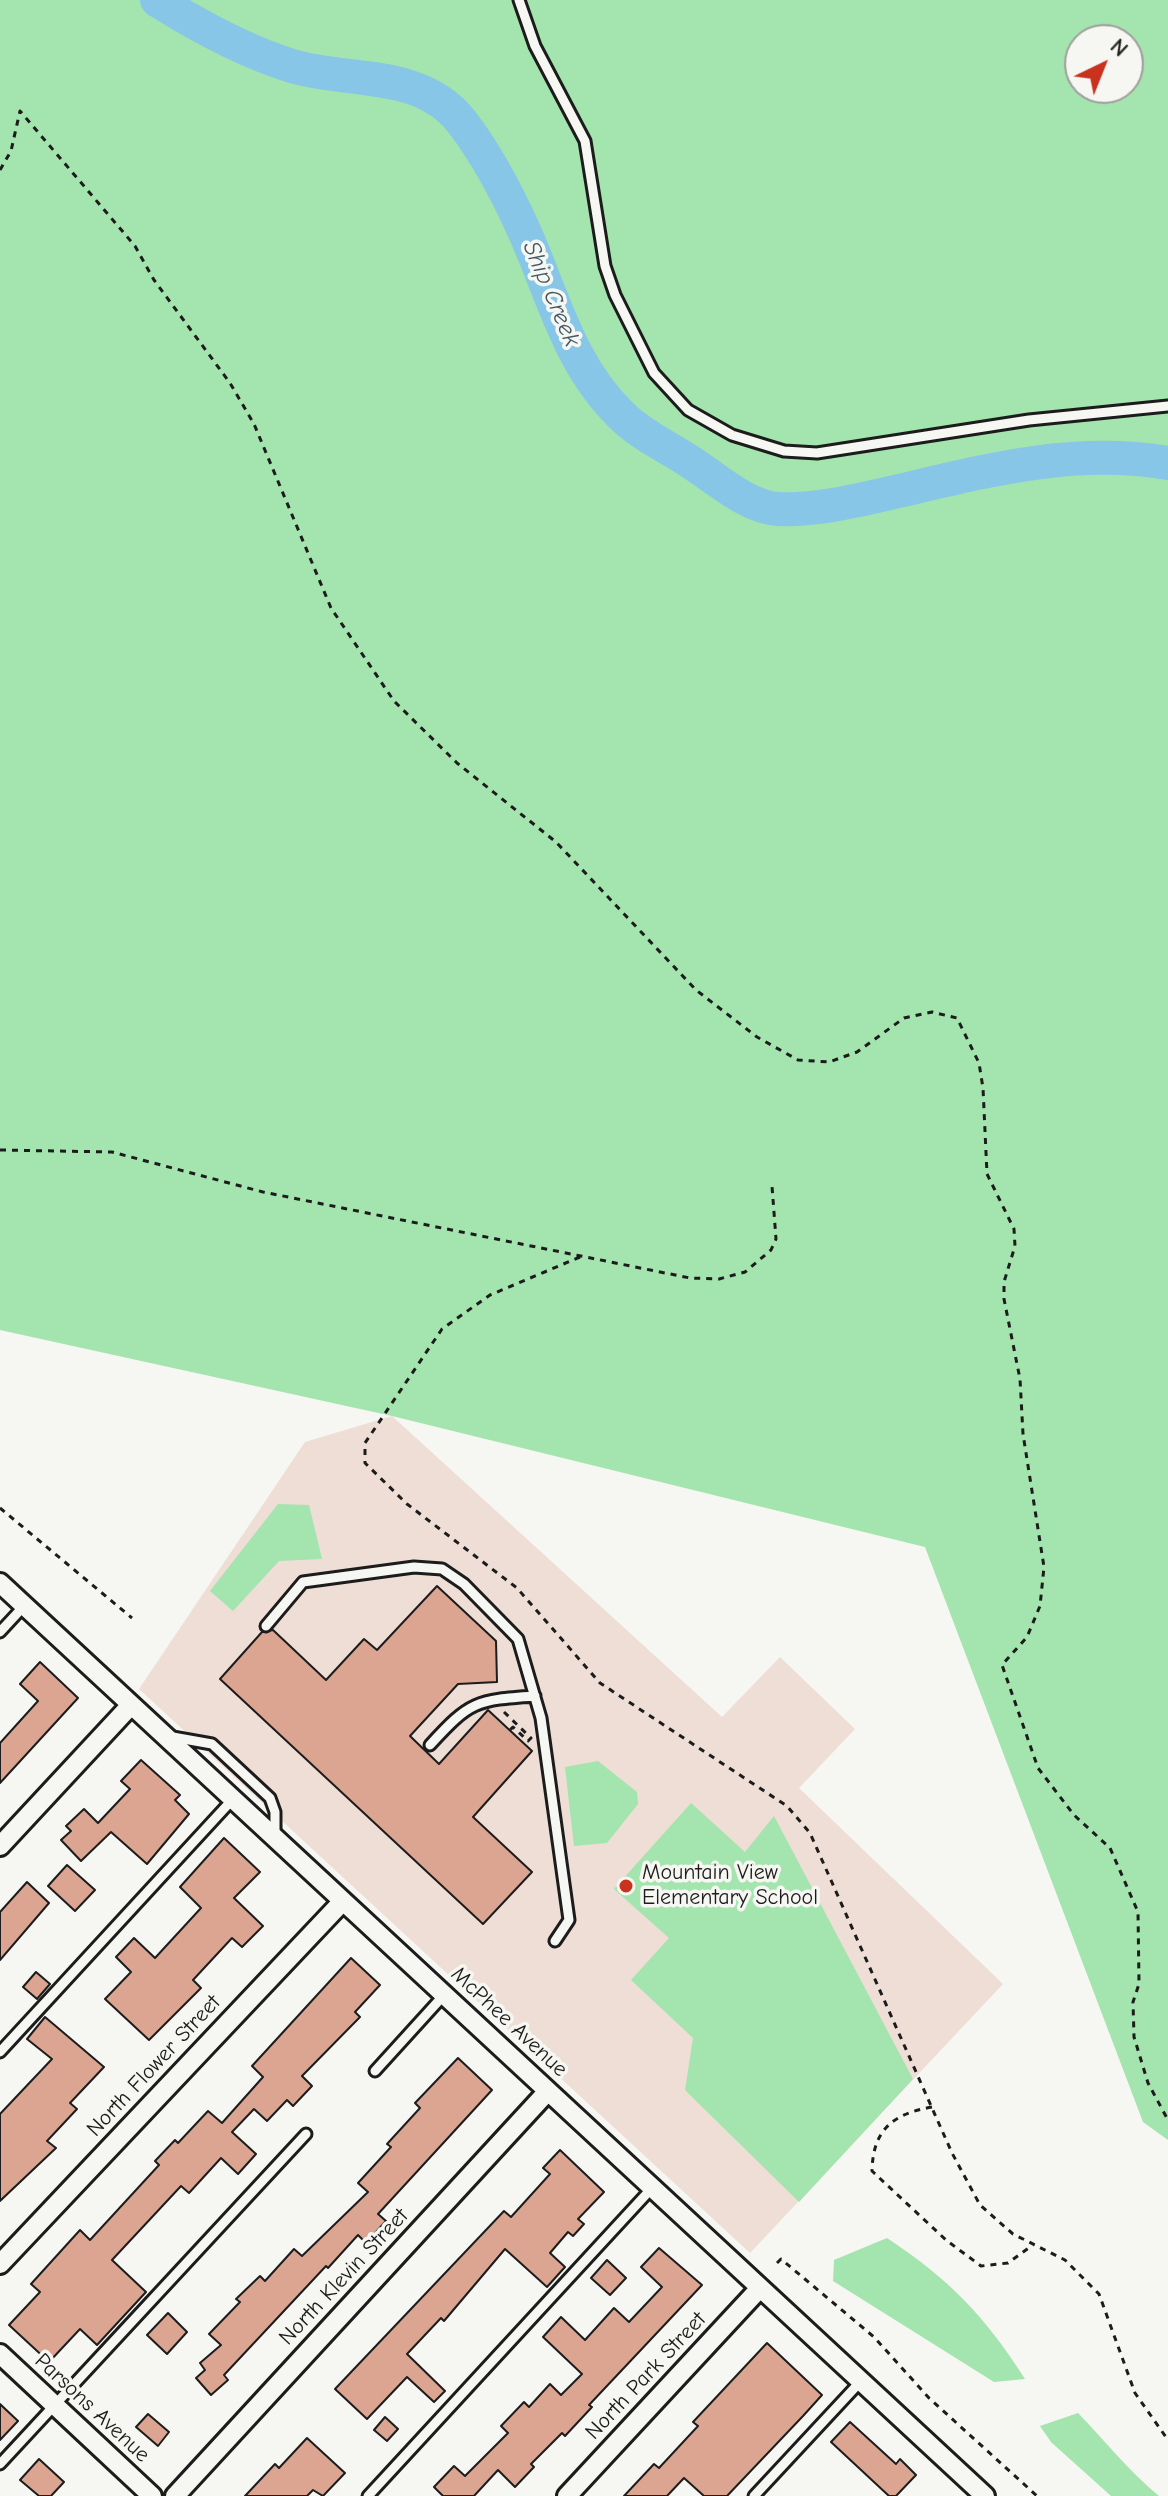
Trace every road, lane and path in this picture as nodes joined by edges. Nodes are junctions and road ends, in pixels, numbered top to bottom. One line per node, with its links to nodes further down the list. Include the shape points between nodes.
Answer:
1 (519, 0): 3 (lane, via 535,46 585,141 605,266 615,295 654,373 688,410 732,435 784,451 817,453 1029,420)
2 (0, 170): 29 (path, via 11,151 20,111 135,246 230,383 254,424 331,608 394,701 457,763 556,842 696,990 757,1037 798,1060 829,1062 857,1052 904,1018 932,1012 957,1018 979,1063 987,1174 1014,1229 1004,1299 1020,1379 1044,1567 1040,1606 1027,1637 1002,1665 1038,1768 1074,1815 1110,1848 1138,1912 1134,2037 1148,2083)
3 (1168, 406)
4 (0, 1150): 6 (path, via 112,1152 263,1192)
5 (772, 1186): 6 (path, via 776,1239 745,1272 719,1279 690,1278)
6 (580, 1257): 28 (path, via 490,1295 442,1329 365,1443 365,1463 407,1504 517,1588 600,1683 787,1806 810,1833)
7 (0, 1508): 10 (path)
8 (0, 1583): 9 (street, McPhee Avenue)
9 (24, 1606): 12 (lane); 15 (street, McPhee Avenue)
10 (132, 1618)
11 (266, 1626): 13 (lane, via 303,1582 414,1567 442,1569 518,1639)
12 (0, 1632)
13 (535, 1696): 14 (lane); 23 (lane, via 569,1920)
14 (491, 1700): 16 (path, via 531,1738); 18 (lane, via 461,1710)
15 (131, 1705): 17 (street, McPhee Avenue); 21 (street)
16 (510, 1730)
17 (164, 1735): 19 (street, McPhee Avenue); 20 (lane, via 212,1744 270,1798)
18 (430, 1745)
19 (233, 1799): 20 (street, McPhee Avenue); 25 (lane)
20 (275, 1838): 22 (street, McPhee Avenue)
21 (0, 1846)
22 (343, 1901): 24 (street, McPhee Avenue); 34 (street, North Flower Street)
23 (555, 1941)
24 (444, 1995): 26 (lane); 27 (street, McPhee Avenue)
25 (0, 2052)
26 (375, 2071)
27 (548, 2091): 31 (street, McPhee Avenue); 43 (street, North Klevin Street)
28 (932, 2107): 32 (path, via 980,2205 1013,2234); 32 (path, via 910,2111 884,2127 872,2150 872,2171 981,2266 1008,2263)
29 (1168, 2120)
30 (306, 2134): 38 (lane)
31 (652, 2188): 35 (street, McPhee Avenue); 44 (lane)
32 (1034, 2244): 39 (path, via 1065,2260 1099,2294 1135,2393)
33 (777, 2263): 49 (path, via 781,2259 874,2337 929,2398)
34 (0, 2264)
35 (760, 2288): 37 (street, McPhee Avenue); 45 (street, North Park Street)
36 (0, 2354): 38 (street, Parsons Avenue)
37 (861, 2381): 41 (street, McPhee Avenue); 46 (lane)
38 (54, 2404): 40 (lane); 42 (street, Parsons Avenue)
39 (1168, 2440)
40 (0, 2464)
41 (969, 2482): 47 (street); 48 (street, McPhee Avenue)
42 (152, 2496)
43 (175, 2496)
44 (368, 2496)
45 (567, 2496)
46 (754, 2496)
47 (956, 2496)
48 (985, 2496)
49 (1037, 2496)

